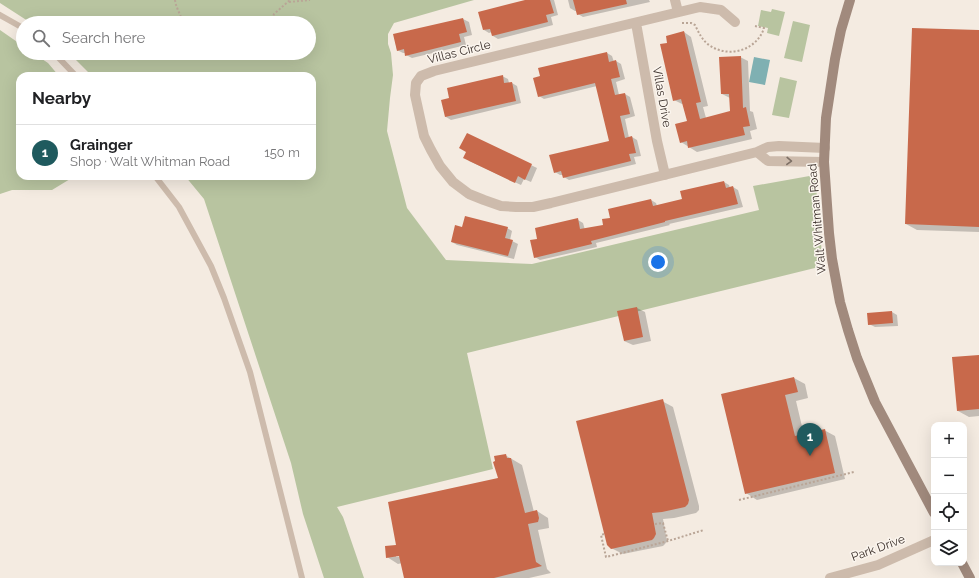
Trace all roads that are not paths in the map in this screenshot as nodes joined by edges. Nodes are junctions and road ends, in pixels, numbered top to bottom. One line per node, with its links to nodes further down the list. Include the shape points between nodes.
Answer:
1 (675, 0): 3 (street)
2 (850, 0): 10 (main road, Walt Whitman Road, via 835,59 826,118)
3 (678, 12): 5 (street, Villas Circle, via 700,7 720,10); 6 (street, Villas Circle)
4 (0, 15): 7 (lane)
5 (735, 22)
6 (636, 23): 13 (street, Villas Drive); 13 (street, Villas Circle, via 434,71 421,76 416,83 415,95 424,136 440,166 453,182 469,194 501,206 533,207)
7 (16, 24)
8 (61, 60): 9 (lane)
9 (72, 72)
10 (825, 148): 11 (street, Villas Circle, via 779,146); 12 (main road, Walt Whitman Road)
11 (757, 152): 12 (street, one-way to 12, via 768,161); 13 (street, Villas Circle)
12 (824, 162): 15 (main road, Walt Whitman Road, via 832,259 848,330 875,402)
13 (665, 175)
14 (158, 180): 18 (lane, via 179,207 211,266 224,298 250,372)
15 (931, 507)
16 (931, 541): 19 (street, Park Drive, via 878,565)
17 (964, 566): 20 (main road)
18 (302, 578)
19 (830, 578)
20 (970, 578)

